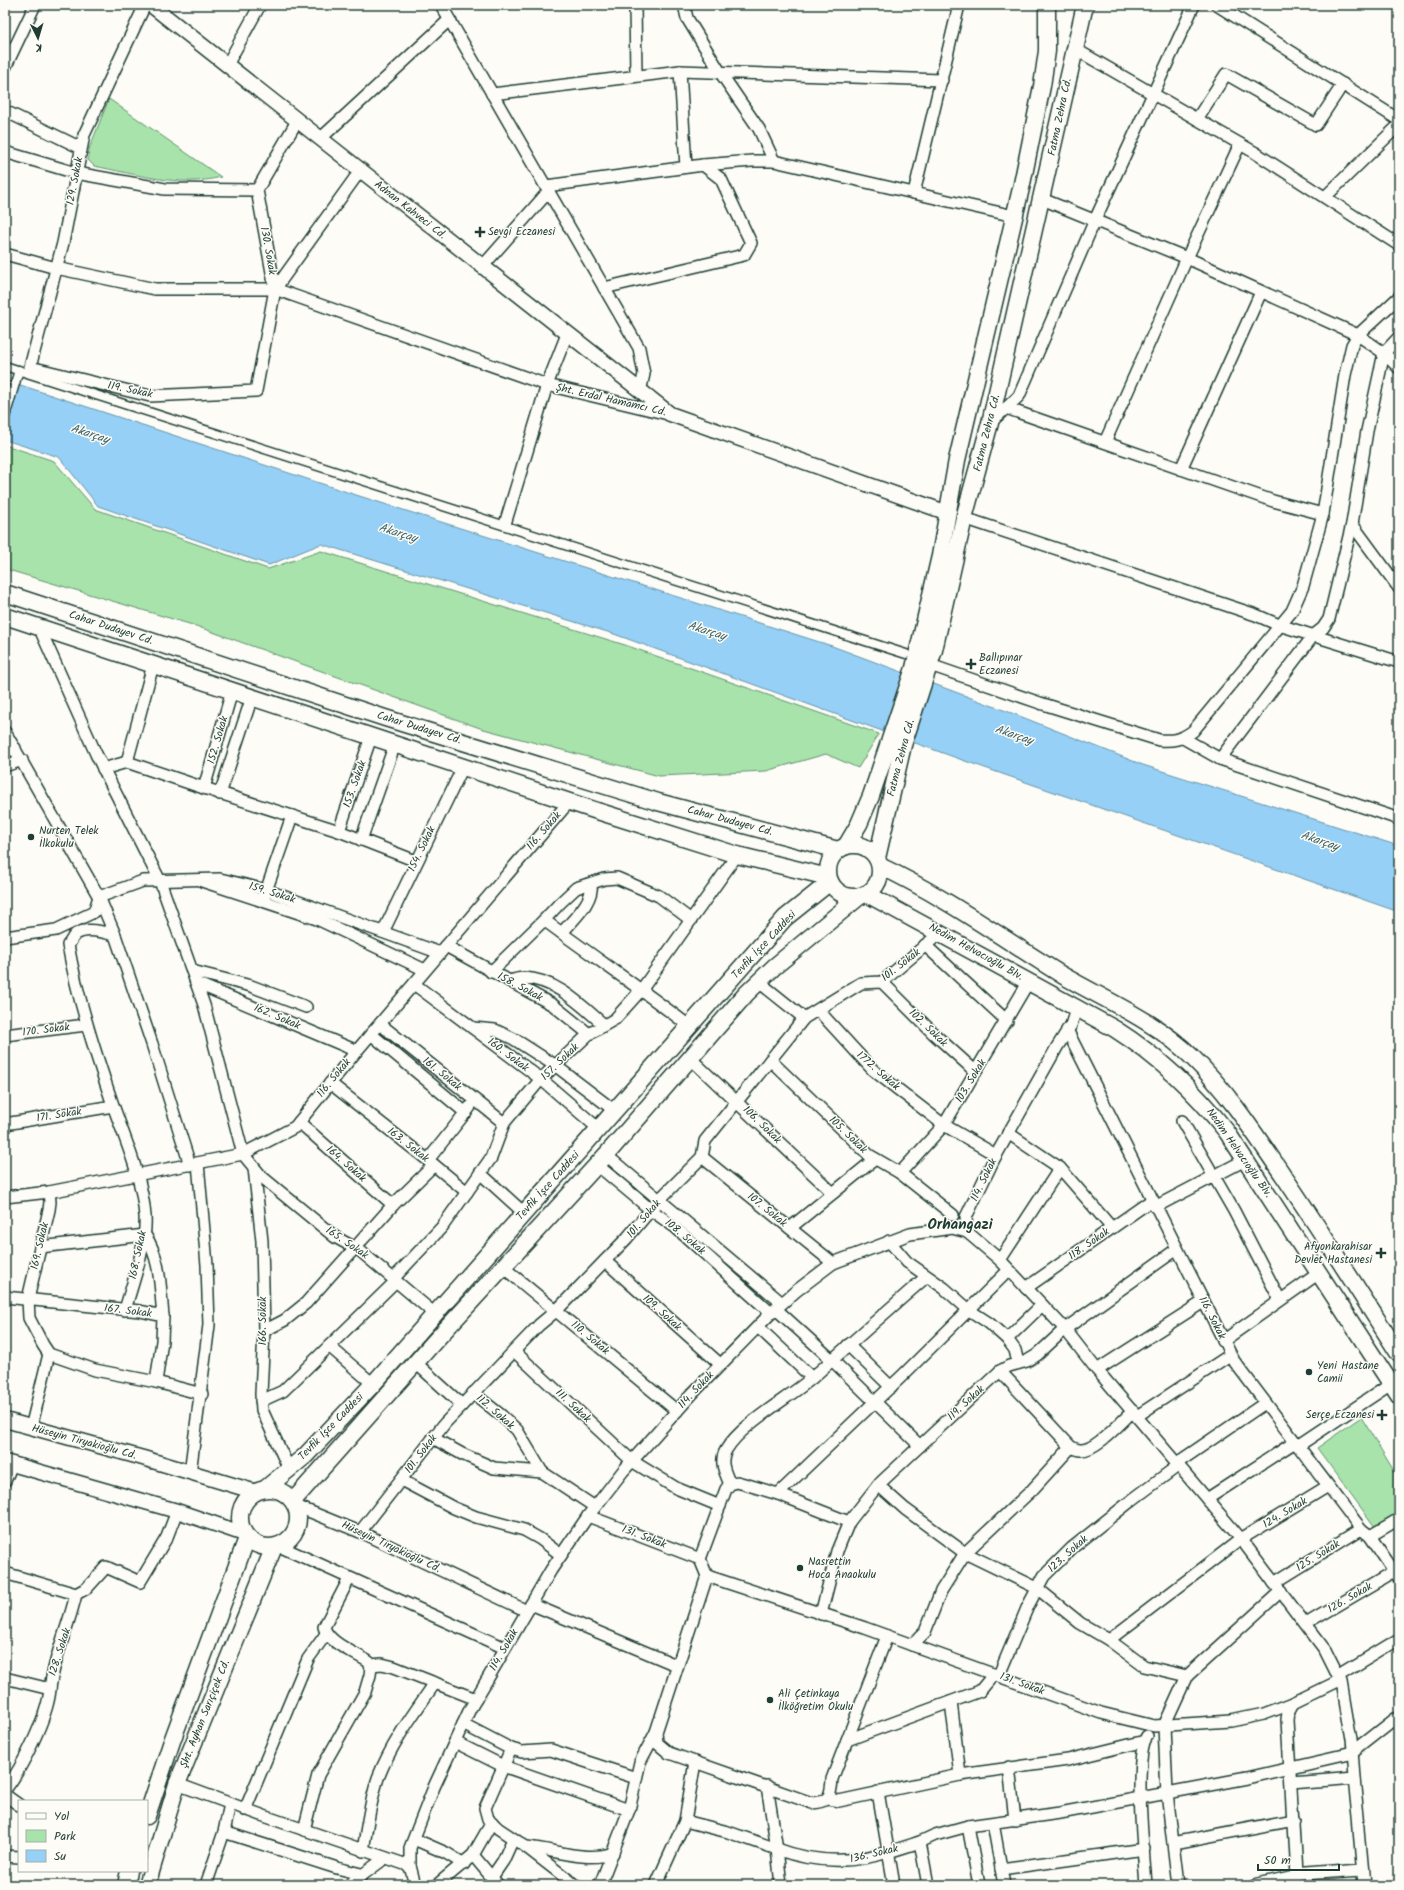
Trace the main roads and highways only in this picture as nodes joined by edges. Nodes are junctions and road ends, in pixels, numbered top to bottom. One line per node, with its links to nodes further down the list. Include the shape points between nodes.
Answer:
1 (1047, 5): 3 (main road, Fatma Zehra Cd., via 1047,51 1042,86 957,460)
2 (1085, 5): 4 (main road, Fatma Zehra Cd., via 990,423)
3 (948, 513): 4 (main road); 7 (main road, Fatma Zehra Cd., via 935,578)
4 (964, 518): 7 (main road, Fatma Zehra Cd.)
5 (5, 593): 9 (main road, Cahar Dudayev Cd., via 400,723 658,802)
6 (5, 616): 11 (main road, Cahar Dudayev Cd., via 569,802 737,855)
7 (923, 672): 8 (main road, Fatma Zehra Cd.)
8 (897, 742): 9 (main road, Fatma Zehra Cd., via 859,824); 10 (main road, Fatma Zehra Cd.)
9 (842, 848): 10 (main road, via 855,844 864,846); 11 (main road, via 829,862)
10 (878, 862): 12 (main road, via 878,882); 15 (main road, via 1143,1021 1190,1055 1238,1108)
11 (829, 880): 12 (main road, via 835,890 842,895); 13 (main road, Tevfik İşce Caddesi, via 785,918)
12 (864, 895): 14 (main road, Tevfik İşce Caddesi, via 826,922 758,982); 16 (main road, Nedim Helvacıoğlu Blv., via 1077,1006 1139,1044 1167,1066 1211,1111)
13 (554, 1179): 14 (main road); 19 (main road, Tevfik İşce Caddesi, via 306,1456)
14 (569, 1193): 20 (main road, Tevfik İşce Caddesi, via 416,1363)
15 (1311, 1217): 16 (main road); 17 (main road)
16 (1283, 1218): 18 (main road, Nedim Helvacıoğlu Blv.)
17 (1399, 1354)
18 (1395, 1390)
19 (260, 1491): 20 (main road, Hüseyin Tiryakioğlu Cd., via 280,1492); 21 (main road, via 245,1502 240,1515 240,1525)
20 (294, 1504): 22 (main road, via 298,1525 294,1534)
21 (246, 1536): 22 (main road, via 259,1546); 23 (main road, Şht. Ayhan Sarıçiçek Cd.)
22 (276, 1547): 26 (main road, Şht. Ayhan Sarıçiçek Cd., via 177,1784)
23 (148, 1813)
24 (129, 1872): 25 (main road)
25 (126, 1885)
26 (147, 1885)

